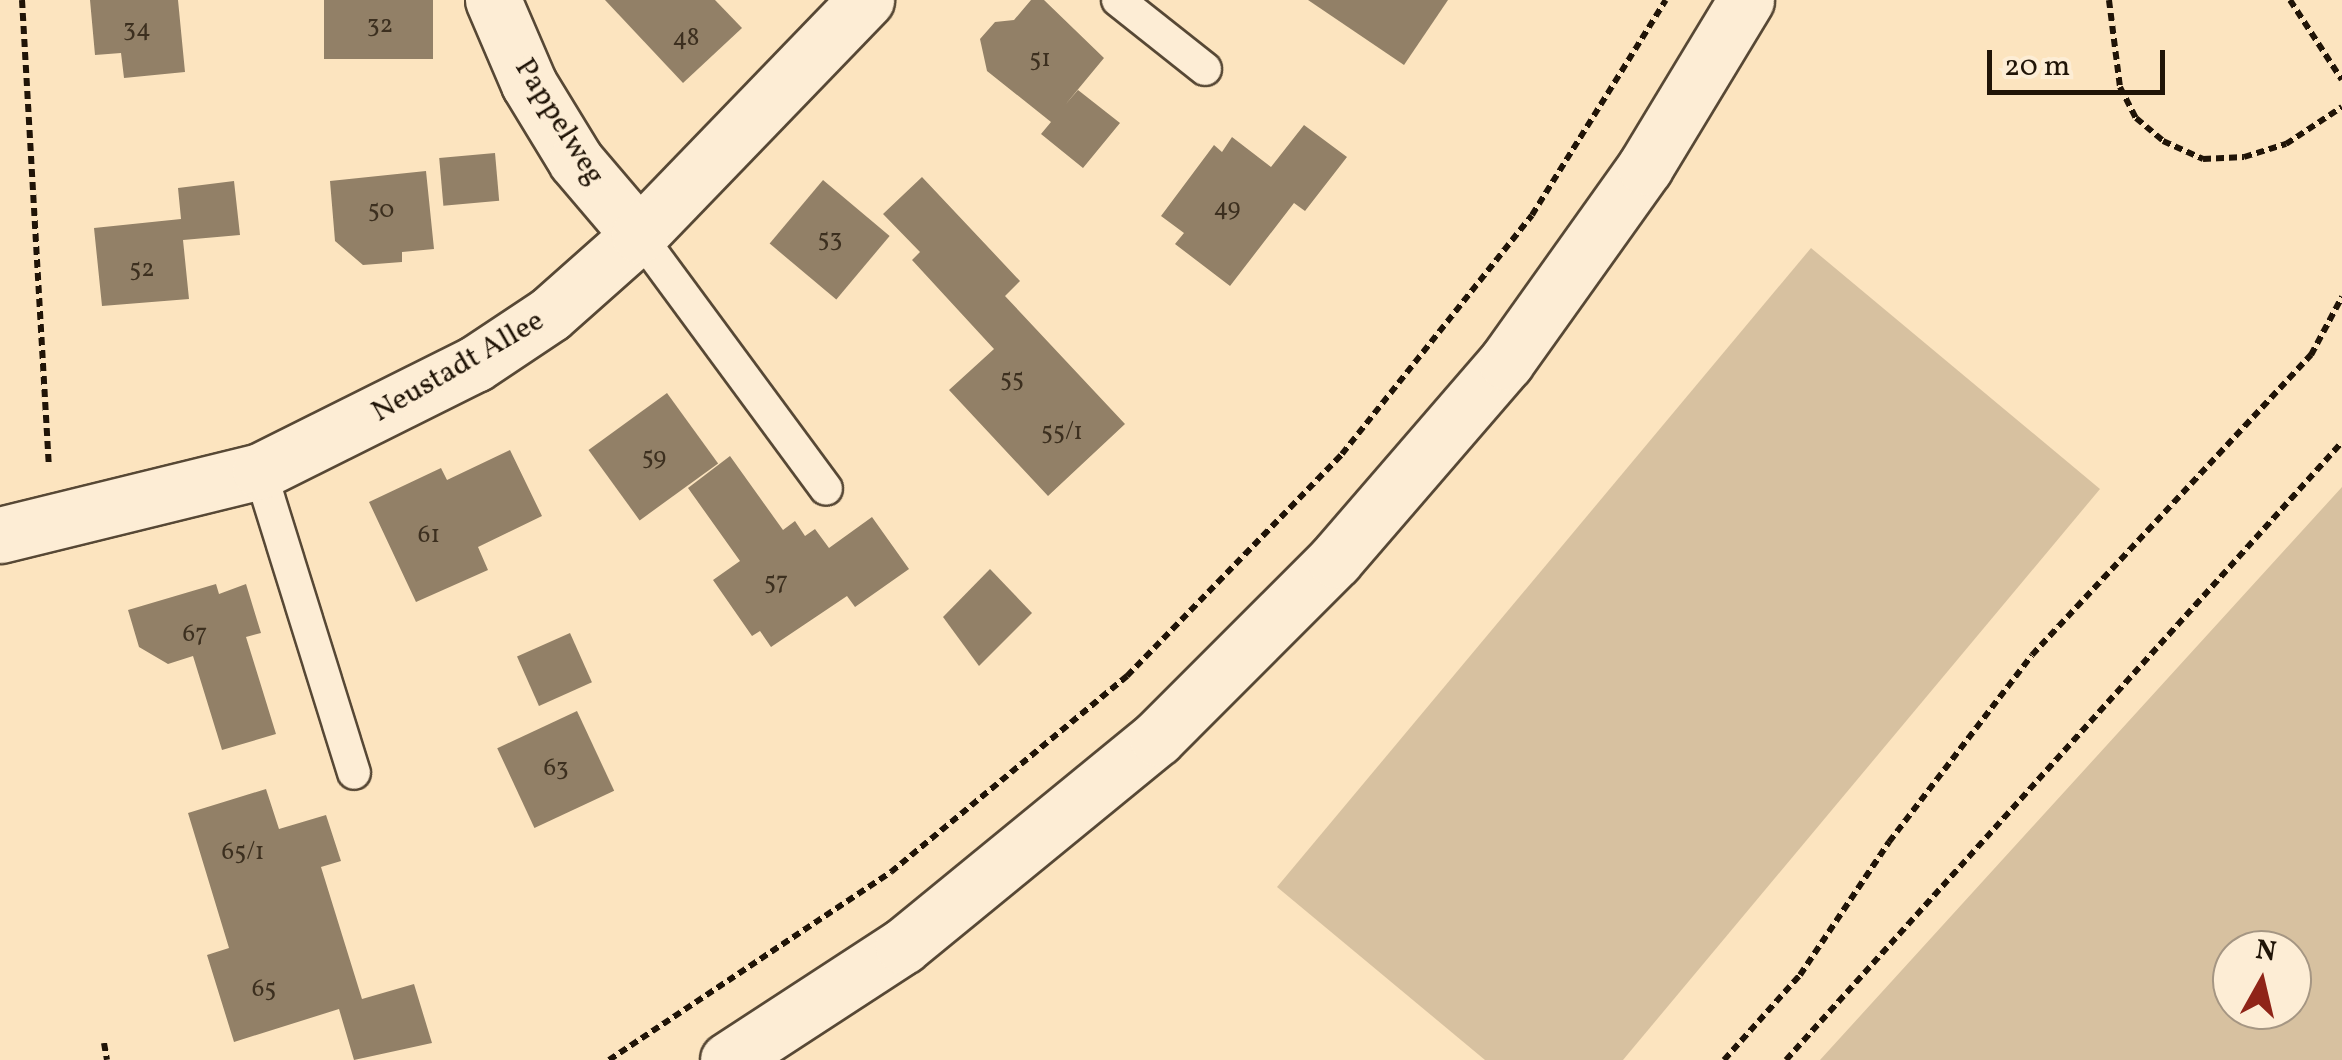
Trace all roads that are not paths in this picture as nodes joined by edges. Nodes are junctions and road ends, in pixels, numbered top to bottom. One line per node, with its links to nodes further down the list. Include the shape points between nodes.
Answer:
1 (493, 0): 6 (street, Pappelweg, via 529,84 576,160)
2 (866, 0): 6 (street, Neustadt Allee)
3 (1118, 0): 5 (lane)
4 (1746, 0): 11 (street, via 1645,167 1506,362 1335,560 1157,738 903,946)
5 (1204, 70)
6 (639, 235): 7 (street, Neustadt Allee, via 550,314 475,364); 8 (lane)
7 (260, 471): 9 (street, Neustadt Allee); 10 (lane)
8 (826, 488)
9 (0, 535)
10 (354, 773)
11 (728, 1060)

